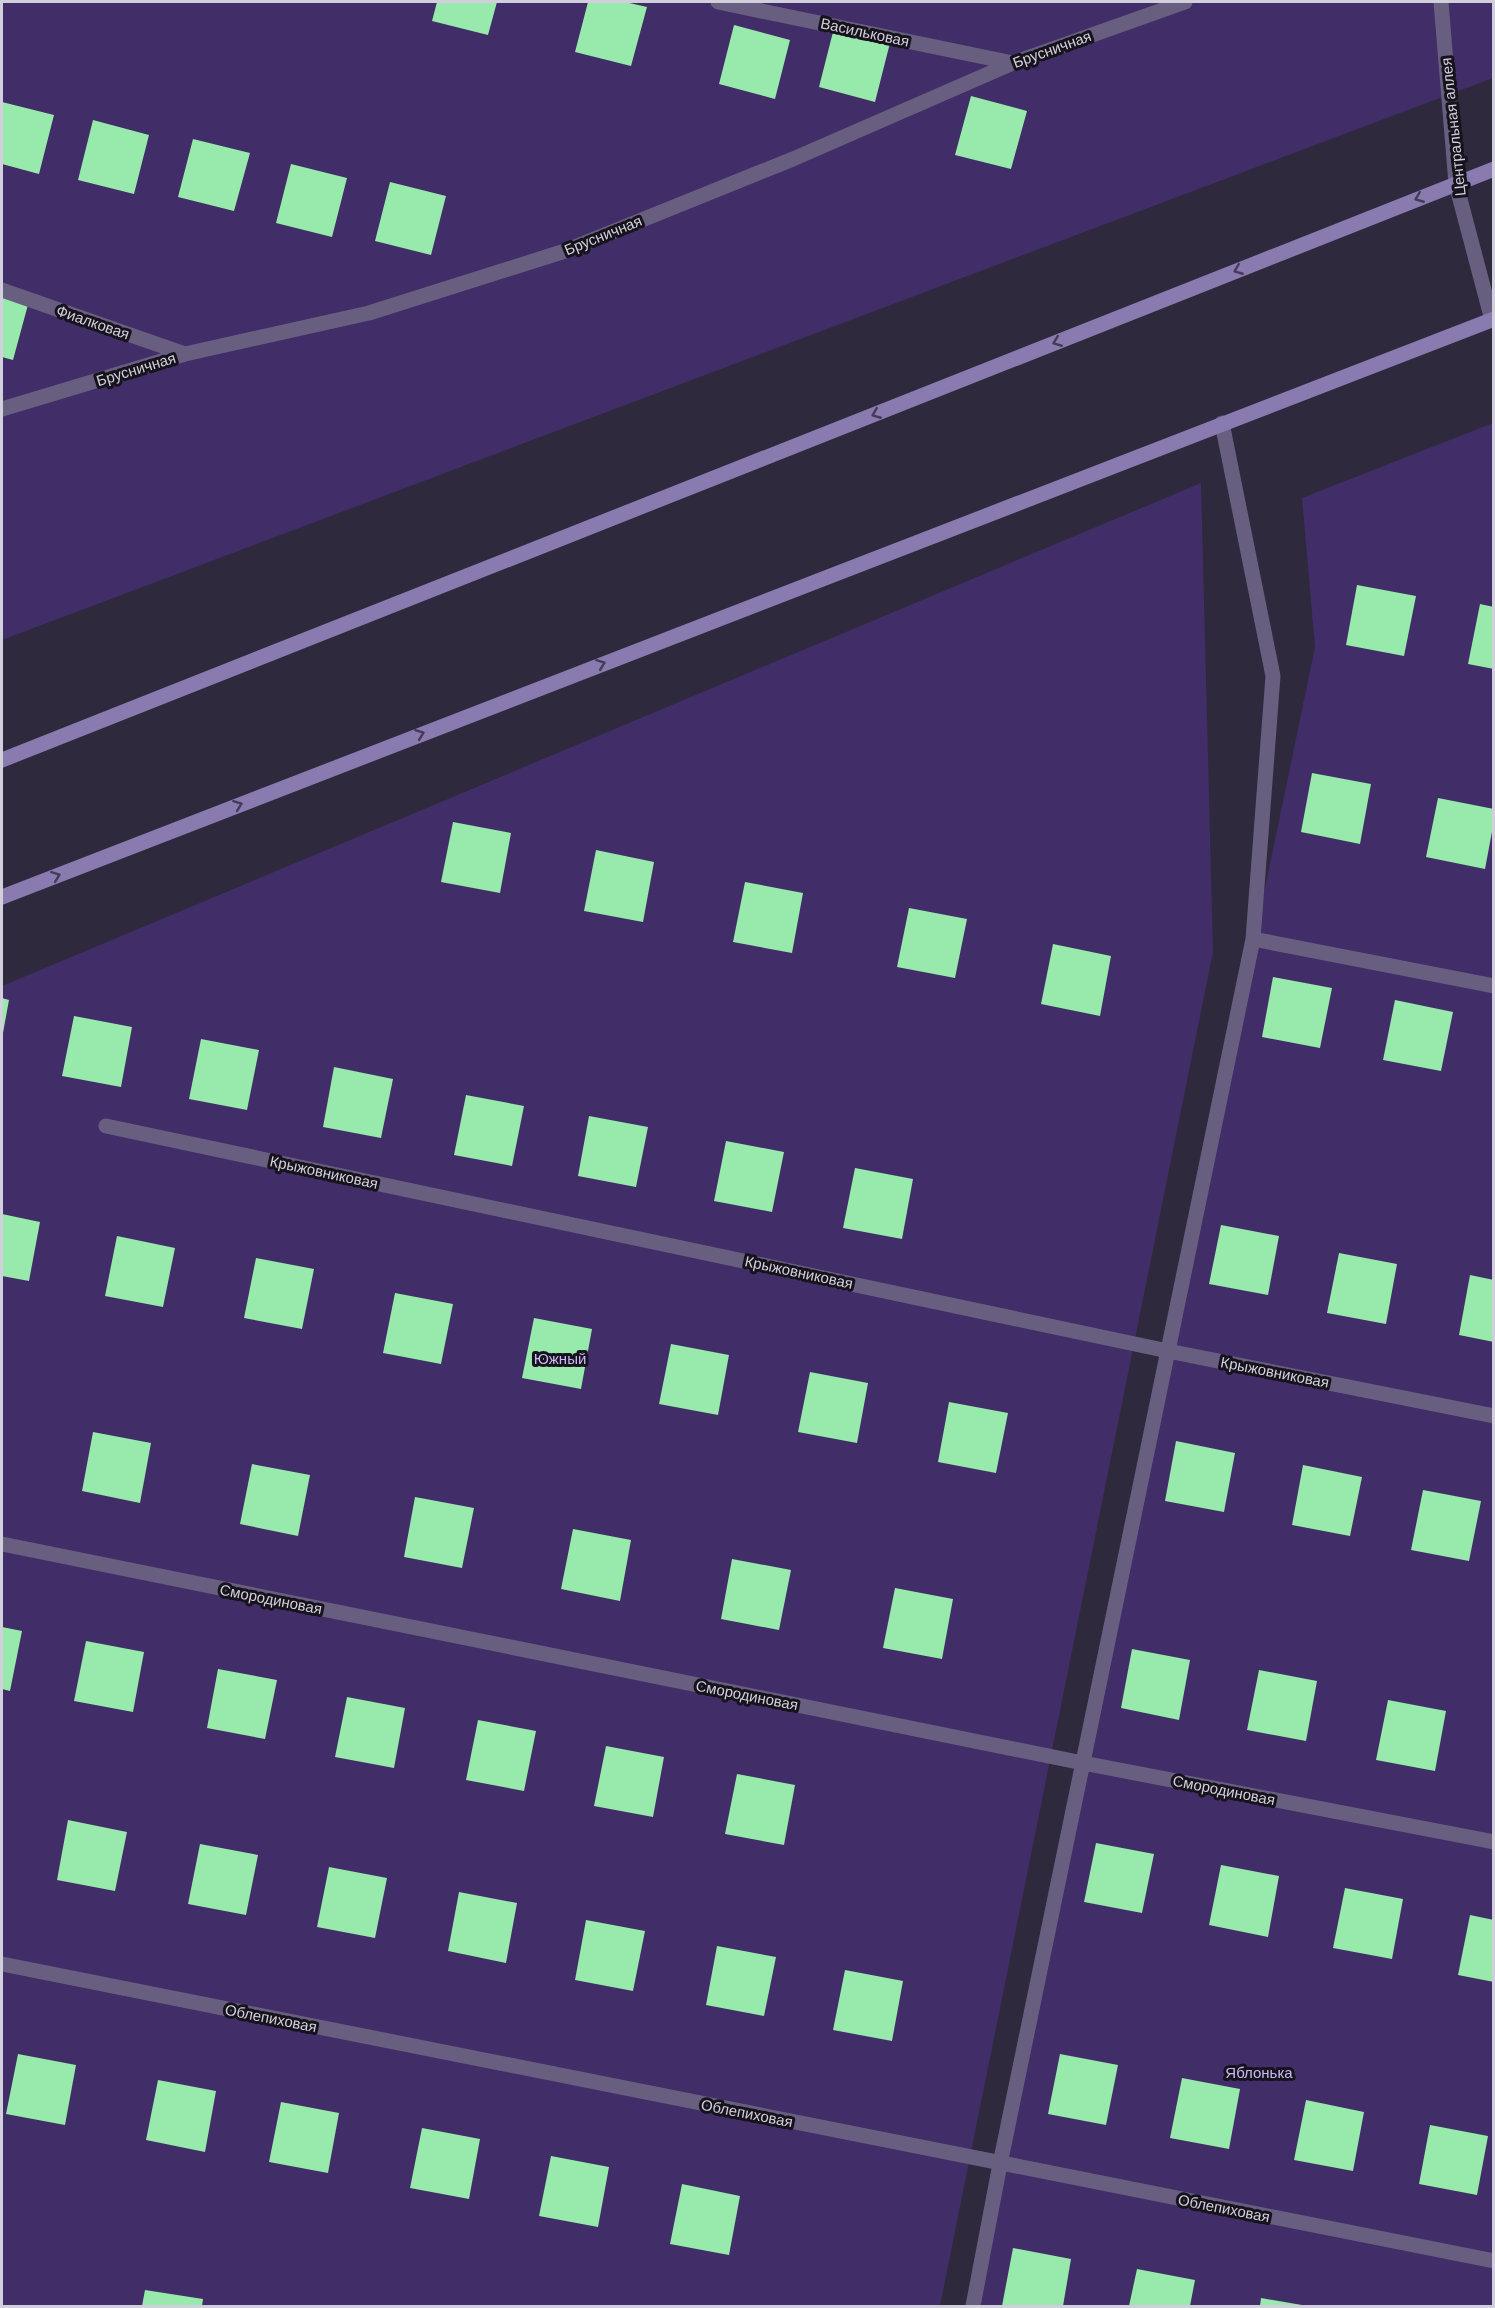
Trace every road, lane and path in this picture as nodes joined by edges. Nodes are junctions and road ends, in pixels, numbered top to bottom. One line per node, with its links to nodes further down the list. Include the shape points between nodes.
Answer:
1 (718, 2): 4 (street, Васильковая)
2 (1185, 2): 4 (street, Брусничная)
3 (1442, 2): 6 (street, Центральная аллея)
4 (1013, 63): 9 (street, Брусничная, via 793,159 565,251 369,313)
5 (1494, 169): 6 (main road)
6 (1456, 184): 8 (street, Центральная аллея); 12 (main road, one-way to 12)
7 (2, 290): 9 (street, Фиалковая)
8 (1493, 320): 11 (main road)
9 (185, 354): 10 (street, Брусничная)
10 (2, 409)
11 (1222, 423): 13 (main road, one-way to 11); 14 (street, via 1273,676)
12 (2, 760)
13 (2, 897)
14 (1253, 939): 15 (street); 17 (street)
15 (1494, 986)
16 (106, 1126): 17 (street, Крыжовниковая)
17 (1168, 1351): 18 (street, Крыжовниковая); 20 (street)
18 (1494, 1416)
19 (2, 1544): 20 (street, Смородиновая)
20 (1083, 1763): 21 (street, Смородиновая); 23 (street)
21 (1494, 1842)
22 (2, 1964): 23 (street, Облепиховая)
23 (1000, 2164): 24 (street, Облепиховая); 25 (street)
24 (1494, 2261)
25 (973, 2307)

